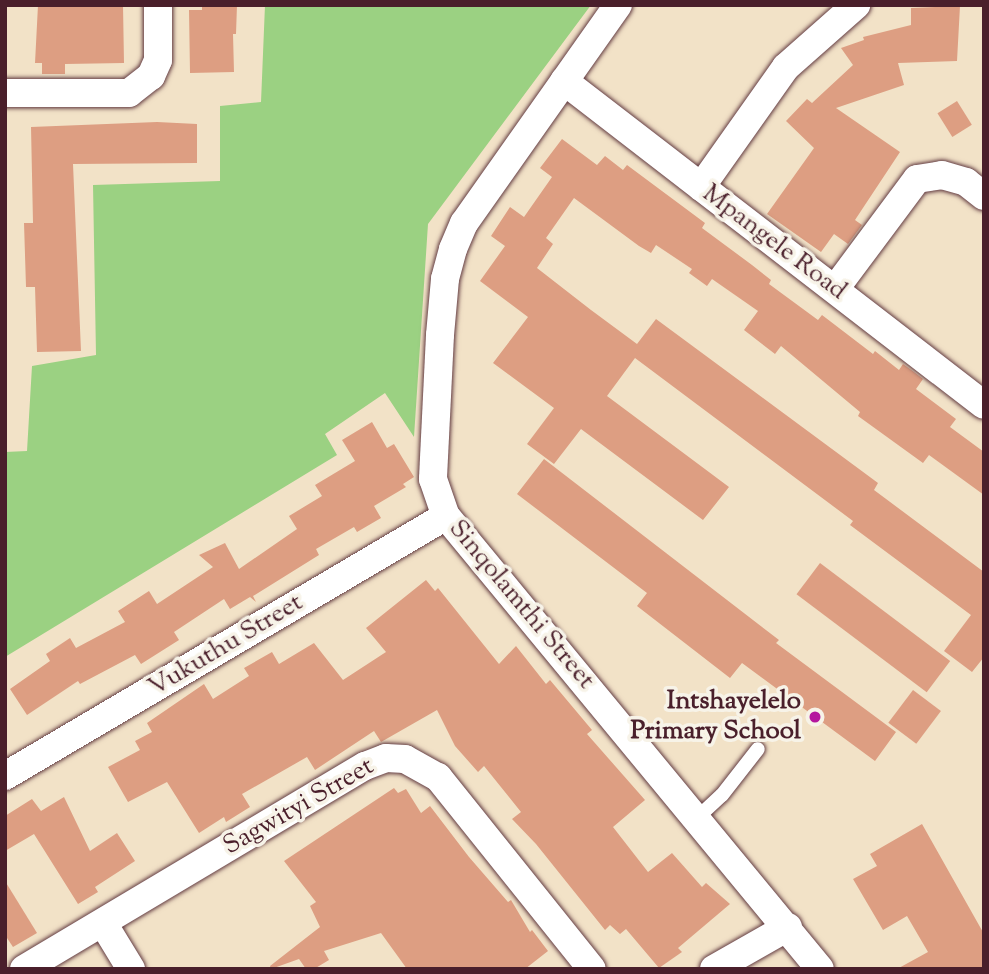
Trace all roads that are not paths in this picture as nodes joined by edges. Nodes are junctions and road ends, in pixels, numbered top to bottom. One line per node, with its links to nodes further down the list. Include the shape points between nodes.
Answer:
1 (158, 5): 5 (street, via 158,60 151,76 129,93)
2 (618, 5): 4 (street, Sinqolamthi Street)
3 (856, 5): 6 (street, via 786,67)
4 (564, 81): 6 (street, Mpangele Road); 10 (street, Sinqolamthi Street, via 464,223 453,249 440,335 433,479)
5 (5, 93)
6 (701, 187): 8 (street, Mpangele Road)
7 (984, 196): 8 (street, via 965,182 942,175 917,179)
8 (835, 289): 9 (street, Mpangele Road)
9 (984, 405)
10 (446, 516): 12 (street, Vukuthu Street); 13 (street, Sinqolamthi Street)
11 (758, 749): 13 (lane, via 722,795)
12 (5, 776)
13 (696, 819): 15 (street, Sinqolamthi Street)
14 (103, 923): 16 (street, Sagwityi Street); 17 (street); 18 (street, Sagwityi Street, via 365,766 386,758 405,759 438,777)
15 (788, 927): 19 (street); 20 (street, Sinqolamthi Street)
16 (24, 969)
17 (131, 969)
18 (592, 969)
19 (714, 969)
20 (820, 969)

